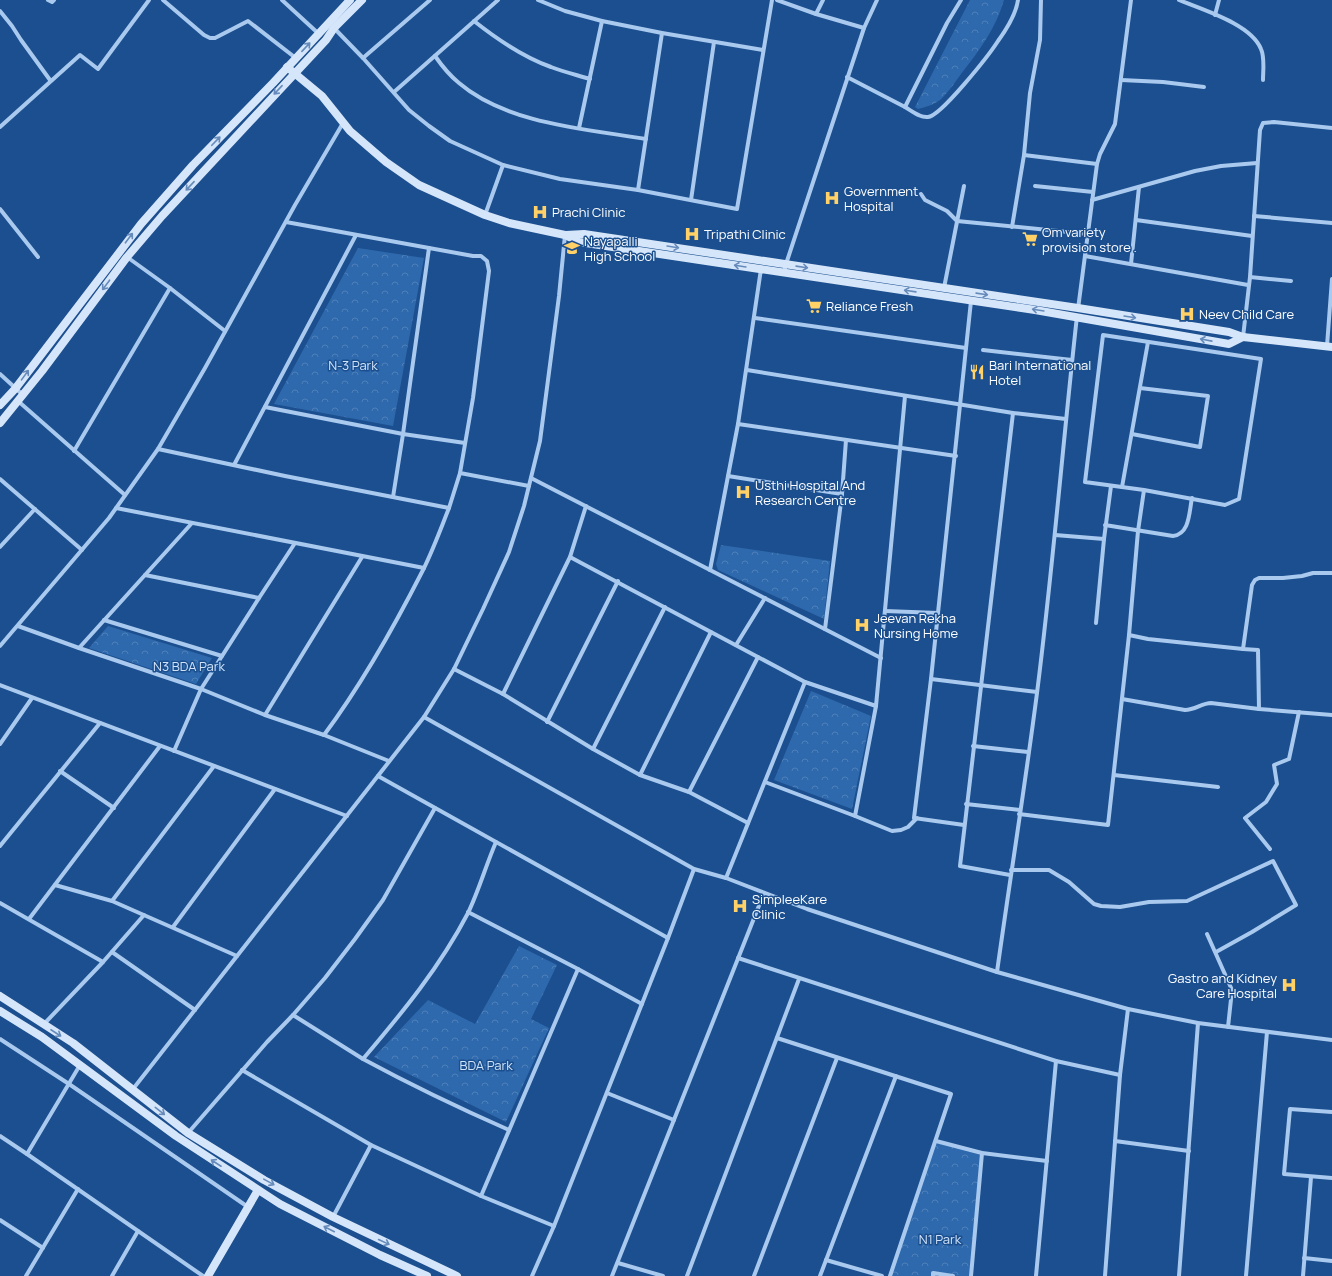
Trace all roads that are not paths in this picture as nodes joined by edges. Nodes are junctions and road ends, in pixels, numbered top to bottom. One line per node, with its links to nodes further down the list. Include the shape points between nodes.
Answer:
1 (48, 0): 2 (street)
2 (54, 0)
3 (148, 0): 41 (street, via 98,69 80,55)
4 (162, 0): 34 (street, via 210,38 215,38 248,21)
5 (282, 0): 28 (street)
6 (350, 0): 28 (street)
7 (362, 0): 26 (street)
8 (430, 0): 35 (street)
9 (498, 0): 25 (street)
10 (538, 0): 24 (street, via 565,11)
11 (772, 0): 32 (street)
12 (777, 0): 22 (street)
13 (823, 0): 22 (street)
14 (877, 0): 27 (street)
15 (961, 0): 46 (street)
16 (1018, 0): 46 (street, via 998,41 979,67 945,104 927,117 920,116)
17 (1041, 0): 52 (street, via 1040,40 1030,93)
18 (1131, 0): 42 (street)
19 (1180, 0): 23 (street)
20 (1219, 0): 23 (street)
21 (0, 11): 41 (street)
22 (816, 14): 27 (street)
23 (1215, 15): 43 (street, via 1244,29 1254,37 1263,57)
24 (602, 21): 29 (street); 40 (street)
25 (474, 22): 33 (street); 40 (street, via 519,52 551,67)
26 (334, 28): 30 (street); 35 (street)
27 (864, 28): 39 (street)
28 (319, 33): 30 (street); 34 (street, one-way to 28)
29 (662, 33): 31 (street); 51 (street)
30 (326, 40): 36 (street)
31 (714, 42): 32 (street); 62 (street)
32 (763, 50): 62 (street, via 737,209)
33 (435, 56): 45 (street); 49 (street, via 459,83 481,98 534,119)
34 (296, 58): 36 (street); 37 (street)
35 (363, 58): 45 (street)
36 (303, 64): 38 (street)
37 (287, 67): 38 (street); 103 (street, one-way to 37, via 141,224 193,165)
38 (295, 73): 47 (street, via 322,96); 79 (street, one-way to 79)
39 (848, 77): 46 (street); 81 (street)
40 (590, 79): 49 (street)
41 (50, 80): 48 (street)
42 (1121, 80): 44 (street); 54 (street, via 1114,124)
43 (1262, 80)
44 (1204, 87)
45 (394, 92): 55 (street, via 409,110 450,141)
46 (906, 107)
47 (344, 123): 65 (street, via 386,162 419,185); 69 (street)
48 (0, 127)
49 (579, 128): 51 (street)
50 (1332, 128): 53 (street, via 1263,123 1260,130)
51 (646, 139): 59 (street)
52 (1024, 155): 54 (street); 71 (street)
53 (1258, 163): 58 (street, via 1195,171); 66 (street)
54 (1097, 164): 60 (street)
55 (503, 165): 59 (street, via 560,179); 65 (street)
56 (964, 186): 68 (street)
57 (1035, 186): 60 (street)
58 (1139, 187): 63 (street); 67 (street)
59 (638, 190): 62 (street)
60 (1093, 192): 63 (street)
61 (921, 194): 68 (street, via 925,200 947,211)
62 (691, 200)
63 (1092, 200): 72 (street)
64 (0, 209): 78 (street)
65 (485, 215): 74 (street)
66 (1254, 216): 70 (street); 75 (street)
67 (1136, 220): 75 (street); 80 (street)
68 (957, 221): 71 (street); 88 (street)
69 (286, 222): 73 (street); 92 (street)
70 (1332, 223)
71 (1012, 227): 72 (street)
72 (1088, 234): 77 (street)
73 (356, 235): 76 (street); 110 (street)
74 (565, 235): 81 (street, one-way to 81, via 584,234); 82 (street, one-way to 74, via 579,242); 126 (street, via 540,441)
75 (1252, 236): 83 (street)
76 (429, 248): 115 (street); 118 (street, via 481,256 487,261 489,271)
77 (1085, 256): 80 (street); 90 (street)
78 (38, 257)
79 (127, 257): 87 (street); 105 (street, one-way to 105)
80 (1131, 264): 86 (street)
81 (785, 268): 82 (street); 88 (street, one-way to 88); 89 (street, one-way to 81)
82 (761, 269): 91 (street)
83 (1250, 277): 85 (street); 86 (street)
84 (1332, 279): 97 (street)
85 (1291, 281)
86 (1248, 285): 94 (street)
87 (170, 288): 92 (street); 121 (street)
88 (944, 288): 90 (street, one-way to 90)
89 (971, 301): 90 (street, one-way to 89); 98 (street)
90 (1077, 312): 93 (street); 94 (street, one-way to 94, via 1229,332); 100 (street)
91 (755, 318): 98 (street); 101 (street)
92 (225, 332): 120 (street)
93 (1163, 332): 94 (street, one-way to 93, via 1229,344); 96 (street)
94 (1243, 337): 97 (street)
95 (1148, 342): 96 (street); 104 (street); 129 (street, via 1104,335 1085,482)
96 (1161, 344): 135 (street, via 1261,359 1239,499 1225,505)
97 (1330, 347)
98 (966, 348): 108 (street)
99 (983, 350): 100 (street)
100 (1072, 360): 112 (street)
101 (747, 370): 106 (street); 114 (street)
102 (0, 374): 103 (street)
103 (15, 388): 105 (street); 109 (street)
104 (1140, 388): 116 (street); 116 (street, via 1208,396 1200,447)
105 (23, 394): 107 (street)
106 (905, 396): 108 (street); 119 (street)
107 (18, 401): 113 (street); 121 (street)
108 (961, 404): 111 (street); 122 (street)
109 (0, 405)
110 (264, 407): 115 (street); 123 (street)
111 (1013, 413): 112 (street); 177 (street)
112 (1066, 419): 143 (street)
113 (0, 423)
114 (738, 424): 117 (street); 125 (street)
115 (403, 434): 118 (street); 134 (street)
116 (1132, 434): 130 (street)
117 (846, 440): 119 (street); 132 (street)
118 (465, 443): 124 (street)
119 (900, 447): 122 (street); 158 (street)
120 (158, 449): 123 (street); 133 (street)
121 (74, 451): 133 (street)
122 (956, 456): 159 (street)
123 (234, 465): 134 (street)
124 (460, 473): 128 (street); 138 (street)
125 (728, 476): 132 (street); 151 (street)
126 (531, 478): 128 (street); 136 (street)
127 (0, 479): 139 (street)
128 (529, 486): 173 (street, via 509,552)
129 (1111, 486): 130 (street); 141 (street)
130 (1122, 487): 131 (street)
131 (1144, 490): 135 (street); 142 (street)
132 (842, 494): 163 (street)
133 (125, 495): 137 (street)
134 (393, 497): 138 (street)
135 (1192, 498): 142 (street, via 1187,524 1181,534 1173,536)
136 (586, 506): 149 (street); 151 (street)
137 (116, 508): 140 (street); 147 (street)
138 (449, 508): 150 (street)
139 (35, 509): 146 (street); 147 (street)
140 (192, 523): 145 (street); 153 (street)
141 (1105, 525): 142 (street); 144 (street)
142 (1138, 531): 165 (street)
143 (1055, 535): 144 (street); 179 (street)
144 (1104, 539): 161 (street)
145 (295, 543): 148 (street); 155 (street)
146 (0, 547)
147 (82, 550): 162 (street)
148 (362, 557): 150 (street); 186 (street)
149 (570, 557): 154 (street); 180 (street)
150 (424, 568): 191 (street, via 375,658 345,707)
151 (710, 570): 156 (street)
152 (1332, 573): 169 (street, via 1255,580 1252,585)
153 (145, 575): 155 (street); 160 (street)
154 (618, 581): 157 (street); 189 (street)
155 (259, 598): 170 (street)
156 (765, 598): 163 (street); 166 (street)
157 (665, 607): 164 (street); 195 (street)
158 (885, 611): 159 (street); 172 (street)
159 (938, 613): 174 (street)
160 (104, 620): 168 (street); 170 (street)
161 (1096, 623)
162 (18, 626): 167 (street); 168 (street)
163 (826, 629): 172 (street)
164 (711, 632): 166 (street); 201 (street)
165 (1129, 635): 169 (street); 182 (street)
166 (736, 645): 171 (street)
167 (0, 646)
168 (79, 648): 178 (street)
169 (1243, 649): 184 (street, via 1258,650)
170 (222, 656): 178 (street)
171 (758, 657): 175 (street); 207 (street)
172 (880, 658): 183 (street)
173 (454, 669): 180 (street); 188 (street)
174 (931, 679): 177 (street); 214 (street, via 914,818)
175 (805, 682): 183 (street); 204 (street)
176 (0, 685): 181 (street)
177 (981, 686): 179 (street); 194 (street)
178 (201, 690): 186 (street); 196 (street)
179 (1037, 692): 197 (street)
180 (503, 694): 189 (street)
181 (32, 698): 190 (street); 192 (street)
182 (1122, 699): 184 (street, via 1185,710 1207,703); 202 (street)
183 (876, 706): 213 (street)
184 (1259, 709): 185 (street)
185 (1299, 712): 187 (street); 219 (street, via 1289,759 1274,765 1278,784 1266,802 1245,818)
186 (265, 715): 191 (street)
187 (1332, 715)
188 (424, 717): 198 (street); 220 (street)
189 (547, 722): 195 (street)
190 (100, 723): 193 (street); 200 (street)
191 (324, 735): 198 (street)
192 (0, 744)
193 (160, 746): 196 (street); 209 (street)
194 (973, 746): 197 (street); 208 (street)
195 (593, 749): 201 (street)
196 (174, 751): 199 (street)
197 (1028, 752): 211 (street)
198 (390, 761): 203 (street)
199 (214, 766): 206 (street); 225 (street)
200 (60, 771): 209 (street); 218 (street)
201 (640, 775): 207 (street)
202 (1114, 775): 205 (street); 211 (street, via 1108,825)
203 (378, 776): 210 (street); 212 (street)
204 (765, 782): 213 (street); 215 (street)
205 (1218, 786)
206 (275, 789): 212 (street); 230 (street)
207 (689, 792): 215 (street)
208 (966, 804): 211 (street); 216 (street)
209 (114, 808): 223 (street)
210 (435, 808): 217 (street); 246 (street, via 383,900)
211 (1020, 812): 221 (street)
212 (347, 816): 235 (street)
213 (855, 816): 214 (street, via 892,831 908,827)
214 (917, 818): 216 (street)
215 (748, 823): 222 (street)
216 (964, 825): 221 (street, via 960,866)
217 (496, 842): 227 (street); 232 (street)
218 (0, 846)
219 (1270, 849)
220 (694, 869): 222 (street); 232 (street)
221 (1011, 872): 234 (street, via 1049,870 1069,882 1094,904 1120,907 1149,902 1187,901 1273,861 1296,905); 239 (street)
222 (726, 878): 224 (street)
223 (55, 885): 225 (street); 229 (street)
224 (764, 893): 236 (street); 239 (street)
225 (112, 901): 228 (street)
226 (0, 903): 229 (street)
227 (468, 912): 238 (street); 255 (street, via 431,975)
228 (144, 915): 230 (street); 233 (street)
229 (29, 919): 237 (street)
230 (173, 927): 235 (street)
231 (1206, 934): 234 (street)
232 (668, 938): 242 (street)
233 (112, 952): 237 (street); 244 (street)
234 (1216, 952): 249 (street, via 1232,990)
235 (238, 956): 244 (street)
236 (738, 958): 240 (street); 267 (street)
237 (103, 962): 248 (street)
238 (578, 969): 242 (street); 268 (street)
239 (997, 972): 243 (street)
240 (800, 979): 251 (street); 256 (street)
241 (0, 996): 248 (street)
242 (642, 1004): 265 (street)
243 (1128, 1009): 247 (street); 259 (street)
244 (195, 1010): 264 (street)
245 (0, 1011): 257 (street)
246 (293, 1015): 255 (street); 258 (street)
247 (1198, 1023): 249 (street); 274 (street)
248 (44, 1024): 260 (street, one-way to 260)
249 (1228, 1027): 250 (street)
250 (1267, 1032): 253 (street); 313 (street)
251 (777, 1038): 254 (street); 302 (street)
252 (0, 1039): 262 (street)
253 (1332, 1040)
254 (838, 1058): 261 (street); 303 (street)
255 (363, 1059): 268 (street, via 456,1107)
256 (1056, 1062): 259 (street); 277 (street)
257 (80, 1065): 262 (street); 263 (street)
258 (242, 1070): 269 (street); 273 (street)
259 (1120, 1075): 272 (street)
260 (115, 1076): 263 (street); 264 (street)
261 (896, 1076): 271 (street, via 951,1094); 290 (street)
262 (69, 1084): 276 (street); 283 (street)
263 (107, 1084): 281 (street, one-way to 263, via 176,1136)
264 (133, 1089): 269 (street, one-way to 269)
265 (607, 1093): 267 (street); 286 (street)
266 (1332, 1112): 278 (street, via 1290,1109 1284,1174)
267 (674, 1120): 292 (street)
268 (509, 1130): 282 (street)
269 (188, 1133): 284 (street, one-way to 284, via 264,1180)
270 (0, 1136): 276 (street)
271 (936, 1141): 275 (street); 306 (street)
272 (1115, 1142): 274 (street); 311 (street)
273 (371, 1145): 282 (street); 284 (street)
274 (1190, 1151): 312 (street)
275 (982, 1153): 277 (street); 309 (street)
276 (27, 1154): 280 (street)
277 (1047, 1161): 310 (street)
278 (1311, 1177): 279 (street); 289 (street)
279 (1332, 1178)
280 (78, 1189): 287 (street); 288 (street)
281 (258, 1190): 283 (street); 297 (street, one-way to 281, via 330,1230)
282 (481, 1196): 286 (street)
283 (248, 1207): 296 (street)
284 (333, 1217): 298 (street, one-way to 298)
285 (0, 1220): 288 (street)
286 (554, 1226): 299 (street)
287 (138, 1231): 294 (street); 295 (street)
288 (43, 1248): 293 (street)
289 (1304, 1258): 291 (street); 314 (street)
290 (826, 1260): 304 (street); 305 (street)
291 (1332, 1261)
292 (618, 1263): 300 (street); 301 (street)
293 (26, 1276)
294 (112, 1276)
295 (202, 1276)
296 (208, 1276)
297 (427, 1276)
298 (456, 1276)
299 (532, 1276)
300 (612, 1276)
301 (663, 1276)
302 (687, 1276)
303 (754, 1276)
304 (820, 1276)
305 (882, 1276)
306 (890, 1276)
307 (933, 1276): 308 (street, via 933,1273)
308 (953, 1276)
309 (971, 1276)
310 (1036, 1276)
311 (1105, 1276)
312 (1179, 1276)
313 (1246, 1276)
314 (1303, 1276)

